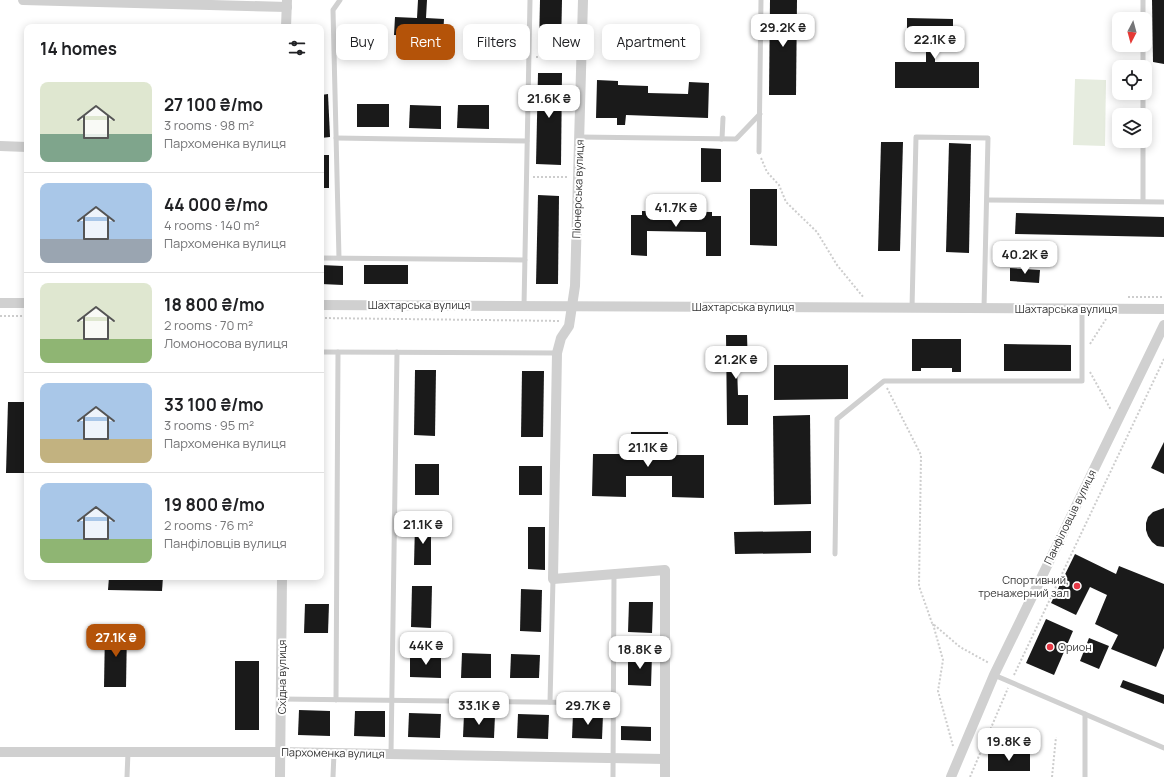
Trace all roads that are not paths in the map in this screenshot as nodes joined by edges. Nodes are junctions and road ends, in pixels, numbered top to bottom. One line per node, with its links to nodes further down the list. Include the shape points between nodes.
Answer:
1 (23, 0): 7 (street)
2 (340, 0): 13 (lane, via 333,10)
3 (530, 0): 15 (lane)
4 (583, 0): 12 (street, Піонерська вулиця)
5 (761, 0): 10 (lane)
6 (1143, 0): 8 (lane)
7 (287, 4): 9 (street)
8 (1143, 12)
9 (286, 24)
10 (760, 114): 14 (lane, via 736,140); 19 (lane)
11 (723, 118): 14 (lane)
12 (579, 137): 14 (lane); 30 (street, Піонерська вулиця, via 575,286)
13 (336, 138): 15 (lane); 24 (lane)
14 (722, 139)
15 (527, 141): 25 (lane)
16 (0, 146): 17 (street)
17 (24, 147)
18 (1143, 148): 21 (lane)
19 (759, 152)
20 (986, 200): 21 (lane); 31 (lane, via 988,138 916,137); 32 (lane)
21 (1143, 201): 22 (lane)
22 (1163, 202)
23 (324, 258): 24 (lane)
24 (339, 258): 25 (lane)
25 (525, 260): 29 (lane)
26 (0, 303): 27 (street)
27 (24, 303)
28 (324, 305): 29 (street, Шахтарська вулиця)
29 (524, 306): 30 (street, Шахтарська вулиця)
30 (572, 306): 31 (street, Шахтарська вулиця); 39 (street, Піонерська вулиця, via 569,326)
31 (912, 308): 32 (street, Шахтарська вулиця)
32 (984, 308): 33 (street, Шахтарська вулиця)
33 (1082, 309): 34 (street, Шахтарська вулиця); 40 (lane, via 1082,381 884,381 837,419)
34 (1164, 310)
35 (1164, 325): 44 (street, Панфіловців вулиця)
36 (324, 352): 37 (lane)
37 (338, 352): 38 (lane); 46 (lane)
38 (397, 352): 39 (lane); 47 (lane)
39 (557, 353): 42 (street, Піонерська вулиця)
40 (835, 554)
41 (614, 574): 42 (street); 49 (lane); 58 (street, via 665,570)
42 (553, 579): 48 (lane)
43 (282, 580): 45 (street, Східна вулиця)
44 (995, 671): 50 (lane, via 1011,682); 64 (street, Панфіловців вулиця)
45 (281, 699): 46 (lane); 54 (street, Східна вулиця)
46 (336, 700): 47 (lane)
47 (392, 700): 48 (lane); 56 (lane)
48 (550, 702): 49 (lane)
49 (613, 703): 57 (lane)
50 (1085, 714): 51 (lane); 65 (lane)
51 (1164, 748)
52 (0, 752): 53 (street, Пархоменка вулиця)
53 (128, 752): 54 (street, Пархоменка вулиця); 59 (lane)
54 (281, 752): 55 (street, Пархоменка вулиця); 60 (street, Східна вулиця)
55 (334, 753): 56 (street, Пархоменка вулиця); 61 (lane)
56 (391, 754): 57 (street, Пархоменка вулиця)
57 (613, 758): 58 (street, Пархоменка вулиця); 62 (lane)
58 (665, 759): 63 (street)
59 (127, 777)
60 (280, 777)
61 (333, 777)
62 (613, 777)
63 (665, 777)
64 (952, 777)
65 (1085, 777)

